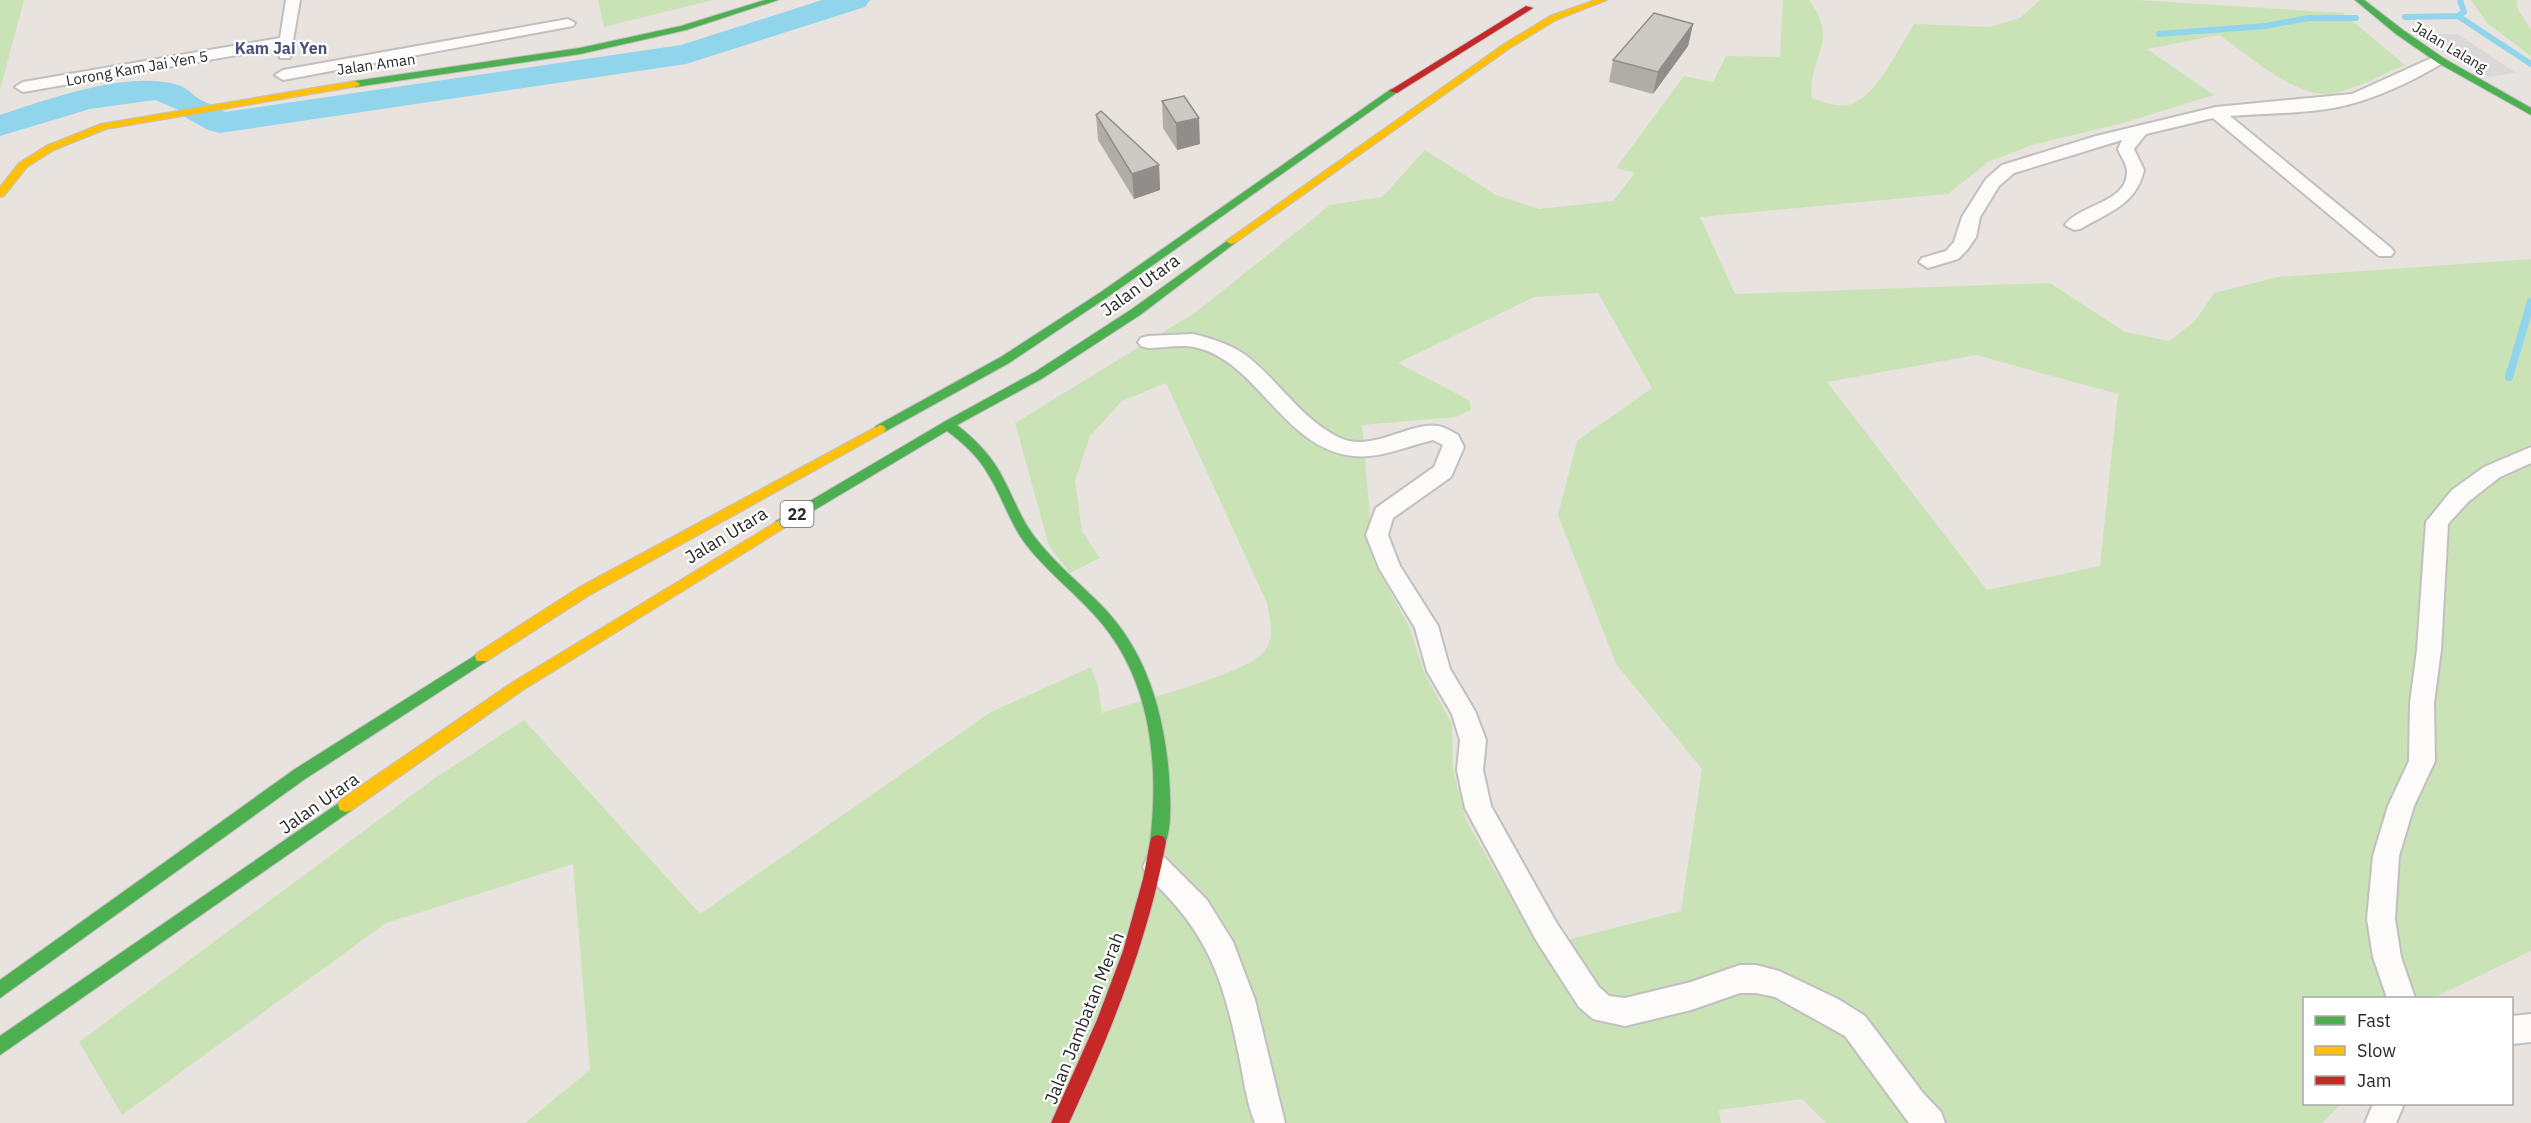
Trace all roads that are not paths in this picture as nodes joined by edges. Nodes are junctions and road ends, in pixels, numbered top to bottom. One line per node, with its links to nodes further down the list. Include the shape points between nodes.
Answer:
1 (774, 0): 11 (main road, Jalan Aman, via 682,28 590,49)
2 (1603, 0): 20 (main road, Jalan Utara / 22, via 1553,18 1515,41 1288,199 1136,312 1038,375)
3 (2359, 0): 8 (main road, Jalan Lalang)
4 (296, 1): 7 (street)
5 (1538, 3): 23 (main road, Jalan Utara / 22, via 1420,73 1106,294 1005,360 583,591 300,774)
6 (568, 23): 9 (street)
7 (286, 42): 9 (street); 10 (street, Lorong Kam Jai Yen 5)
8 (2436, 61): 12 (street, via 2355,98); 13 (main road, Jalan Lalang)
9 (283, 75): 11 (street)
10 (23, 87)
11 (279, 95): 15 (main road, Jalan Aman, via 94,129 23,165)
12 (2217, 112): 14 (street); 17 (street)
13 (2531, 112)
14 (2139, 132): 16 (street, via 2126,149 2136,170 2128,192); 18 (street, via 2008,169 1992,183 1971,217 1961,246 1952,255)
15 (0, 194)
16 (2074, 225)
17 (2385, 252)
18 (1928, 262)
19 (1148, 342): 31 (street, via 1193,340 1238,359 1305,426 1335,445 1354,449 1378,447 1435,432 1451,440 1454,447 1443,472 1384,514 1377,535 1390,568 1426,626 1439,671 1463,711 1473,740 1470,770 1478,808 1546,931 1589,997 1603,1009 1625,1012 1740,980 1756,979 1779,985 1855,1026)
20 (948, 425): 22 (main road, Jalan Jambatan Merah, via 984,457 1021,530 1058,574 1111,626 1128,650 1144,685 1157,731 1163,802); 27 (main road, Jalan Utara / 22, via 688,579 518,686)
21 (2531, 453): 24 (street, via 2492,472 2437,522 2422,704 2422,761 2386,856 2381,919 2387,957)
22 (1156, 867): 29 (main road, Jalan Jambatan Merah, via 1136,945); 30 (street, via 1197,905 1230,965)
23 (0, 990)
24 (2400, 997)
25 (2531, 1028): 26 (street)
26 (2513, 1030)
27 (0, 1046)
28 (2389, 1105): 32 (street)
29 (1060, 1123)
30 (1270, 1123)
31 (1930, 1123)
32 (2380, 1123)

